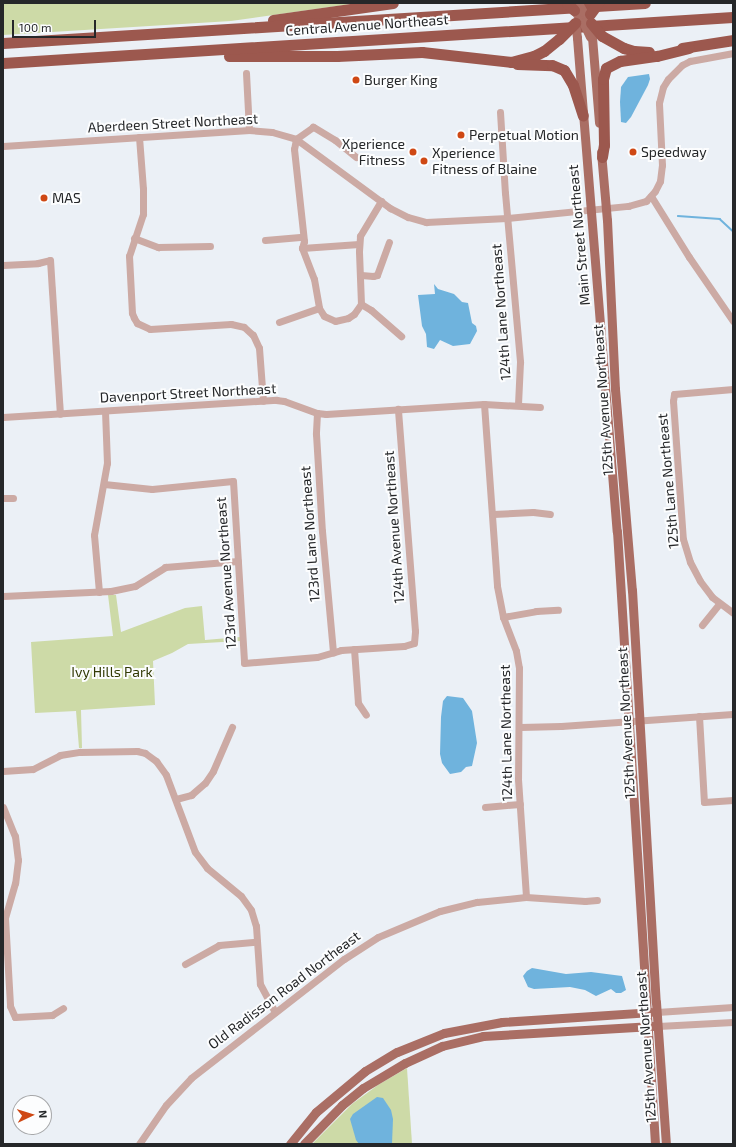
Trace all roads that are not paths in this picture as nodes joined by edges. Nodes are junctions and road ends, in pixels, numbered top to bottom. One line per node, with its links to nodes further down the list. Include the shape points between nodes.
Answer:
1 (393, 3): 6 (highway, via 271,20)
2 (598, 3): 4 (highway, bridge)
3 (645, 3): 6 (highway, Central Avenue Northeast)
4 (581, 12): 7 (highway, bridge); 13 (highway, bridge, via 559,39 544,51); 17 (main road, Main Street Northeast, bridge, via 577,39)
5 (733, 17): 11 (highway, Central Avenue Northeast)
6 (225, 30): 9 (highway, Central Avenue Northeast)
7 (594, 38): 10 (highway, via 634,51 656,52); 22 (main road, Main Street Northeast)
8 (733, 40): 10 (highway)
9 (3, 43)
10 (689, 48): 22 (highway, via 620,61 606,68 603,78)
11 (166, 53): 13 (highway, via 193,56 337,56 422,52); 14 (highway, Central Avenue Northeast)
12 (733, 53): 24 (street, via 690,61 678,69 663,87 659,103 661,177)
13 (511, 62): 17 (highway, via 557,66 564,70 573,85)
14 (3, 63)
15 (246, 73): 18 (street)
16 (500, 112): 28 (street, 124th Lane Northeast)
17 (583, 115): 27 (main road, Main Street Northeast)
18 (249, 130): 19 (street, Aberdeen Street Northeast); 20 (street, Aberdeen Street Northeast, via 272,132)
19 (139, 137): 21 (street, Aberdeen Street Northeast); 30 (street, via 143,214)
20 (296, 140): 23 (street, via 313,127); 25 (street, Aberdeen Street Northeast); 29 (street, via 294,149)
21 (3, 146)
22 (602, 157): 26 (main road, Main Street Northeast)
23 (356, 158)
24 (652, 196): 26 (street, via 633,206); 41 (street, via 688,255)
25 (381, 201): 28 (street, Aberdeen Street Northeast, via 408,217 426,222); 33 (street, via 363,230)
26 (606, 209): 27 (street, Aberdeen Street Northeast); 38 (main road, Main Street Northeast)
27 (591, 210): 28 (street, Aberdeen Street Northeast); 73 (main road, Main Street Northeast, via 617,530)
28 (507, 218): 47 (street, 124th Lane Northeast, via 520,362)
29 (303, 237): 31 (street); 35 (street)
30 (134, 238): 34 (street, via 158,247); 45 (street, via 128,263 132,313 137,323 150,329 231,324 249,330 259,348)
31 (265, 240)
32 (389, 242): 37 (street, via 377,275)
33 (359, 244): 35 (street); 37 (street)
34 (210, 246)
35 (302, 248): 40 (street, via 314,279)
36 (3, 265): 51 (street, via 50,260)
37 (361, 275): 39 (street)
38 (611, 301): 72 (main road, 125th Avenue Northeast, via 615,388)
39 (361, 304): 40 (street, via 354,314 335,321 324,316); 43 (street)
40 (319, 308): 42 (street)
41 (733, 320)
42 (279, 322)
43 (401, 336)
44 (733, 389): 62 (street, 125th Lane Northeast, via 674,394 683,539 690,562 700,581)
45 (263, 401): 50 (street, Davenport Street Northeast); 52 (street, Davenport Street Northeast, via 284,401)
46 (484, 404): 47 (street, Davenport Street Northeast); 49 (street, Davenport Street Northeast); 57 (street, 124th Lane Northeast)
47 (518, 404): 48 (street, Davenport Street Northeast)
48 (540, 407)
49 (398, 409): 52 (street, Davenport Street Northeast); 67 (street, 124th Avenue Northeast, via 414,643)
50 (105, 411): 51 (street, Davenport Street Northeast); 54 (street, via 107,463)
51 (60, 414): 53 (street, Davenport Street Northeast)
52 (317, 414): 68 (street, 123rd Lane Northeast, via 322,531)
53 (3, 417)
54 (104, 484): 59 (street, 123rd Avenue Northeast, via 152,489 233,481); 60 (street, via 94,535)
55 (3, 498): 56 (street)
56 (13, 498)
57 (493, 514): 58 (street); 65 (street, 124th Lane Northeast, via 497,586)
58 (550, 514)
59 (238, 561): 60 (street, via 165,567 135,586); 68 (street, 123rd Avenue Northeast, via 244,663 317,657)
60 (99, 592): 61 (street)
61 (3, 596)
62 (719, 604): 64 (street, 125th Lane Northeast); 66 (street)
63 (558, 610): 65 (street)
64 (733, 613)
65 (503, 617): 75 (street, 124th Lane Northeast, via 520,668)
66 (702, 625)
67 (354, 649): 68 (street); 70 (street, via 358,702)
68 (333, 653)
69 (733, 714): 71 (street)
70 (366, 715)
71 (699, 716): 72 (street); 79 (street, via 704,802)
72 (640, 720): 73 (street); 90 (main road, 125th Avenue Northeast)
73 (629, 722): 75 (street); 77 (main road, Main Street Northeast)
74 (232, 727): 78 (street, via 206,783 191,795)
75 (520, 728): 80 (street, 124th Lane Northeast)
76 (3, 771): 78 (street, via 33,769 60,755 131,750 152,757 166,775)
77 (632, 777): 91 (main road, 125th Avenue Northeast)
78 (176, 800): 85 (street, via 191,844 198,856 207,868 249,906 254,919)
79 (733, 800)
80 (520, 804): 82 (street); 83 (street, 124th Lane Northeast)
81 (3, 807): 88 (street, via 15,836 18,860 15,883 5,918 10,1006 14,1017 52,1015)
82 (485, 807)
83 (526, 897): 84 (street, Old Radisson Road Northeast); 89 (street, Old Radisson Road Northeast, via 477,902 440,911 391,930 353,952)
84 (597, 900)
85 (256, 942): 86 (street, via 219,945); 89 (street, via 260,984)
86 (186, 964)
87 (733, 1007): 90 (street)
88 (63, 1008)
89 (275, 1012): 95 (street, Old Radisson Road Northeast, via 191,1078 166,1105)
90 (657, 1012): 91 (main road); 94 (main road, 125th Avenue Northeast)
91 (646, 1013): 93 (main road, 125th Avenue Northeast); 96 (main road, via 502,1022 444,1033 397,1052 364,1071 316,1112)
92 (733, 1022): 94 (street)
93 (647, 1026): 94 (main road); 97 (main road, via 484,1036 442,1046 363,1088 342,1105); 98 (main road, 125th Avenue Northeast)
94 (658, 1026): 99 (main road, 125th Avenue Northeast)
95 (139, 1144)
96 (290, 1144)
97 (304, 1144)
98 (655, 1144)
99 (666, 1144)

